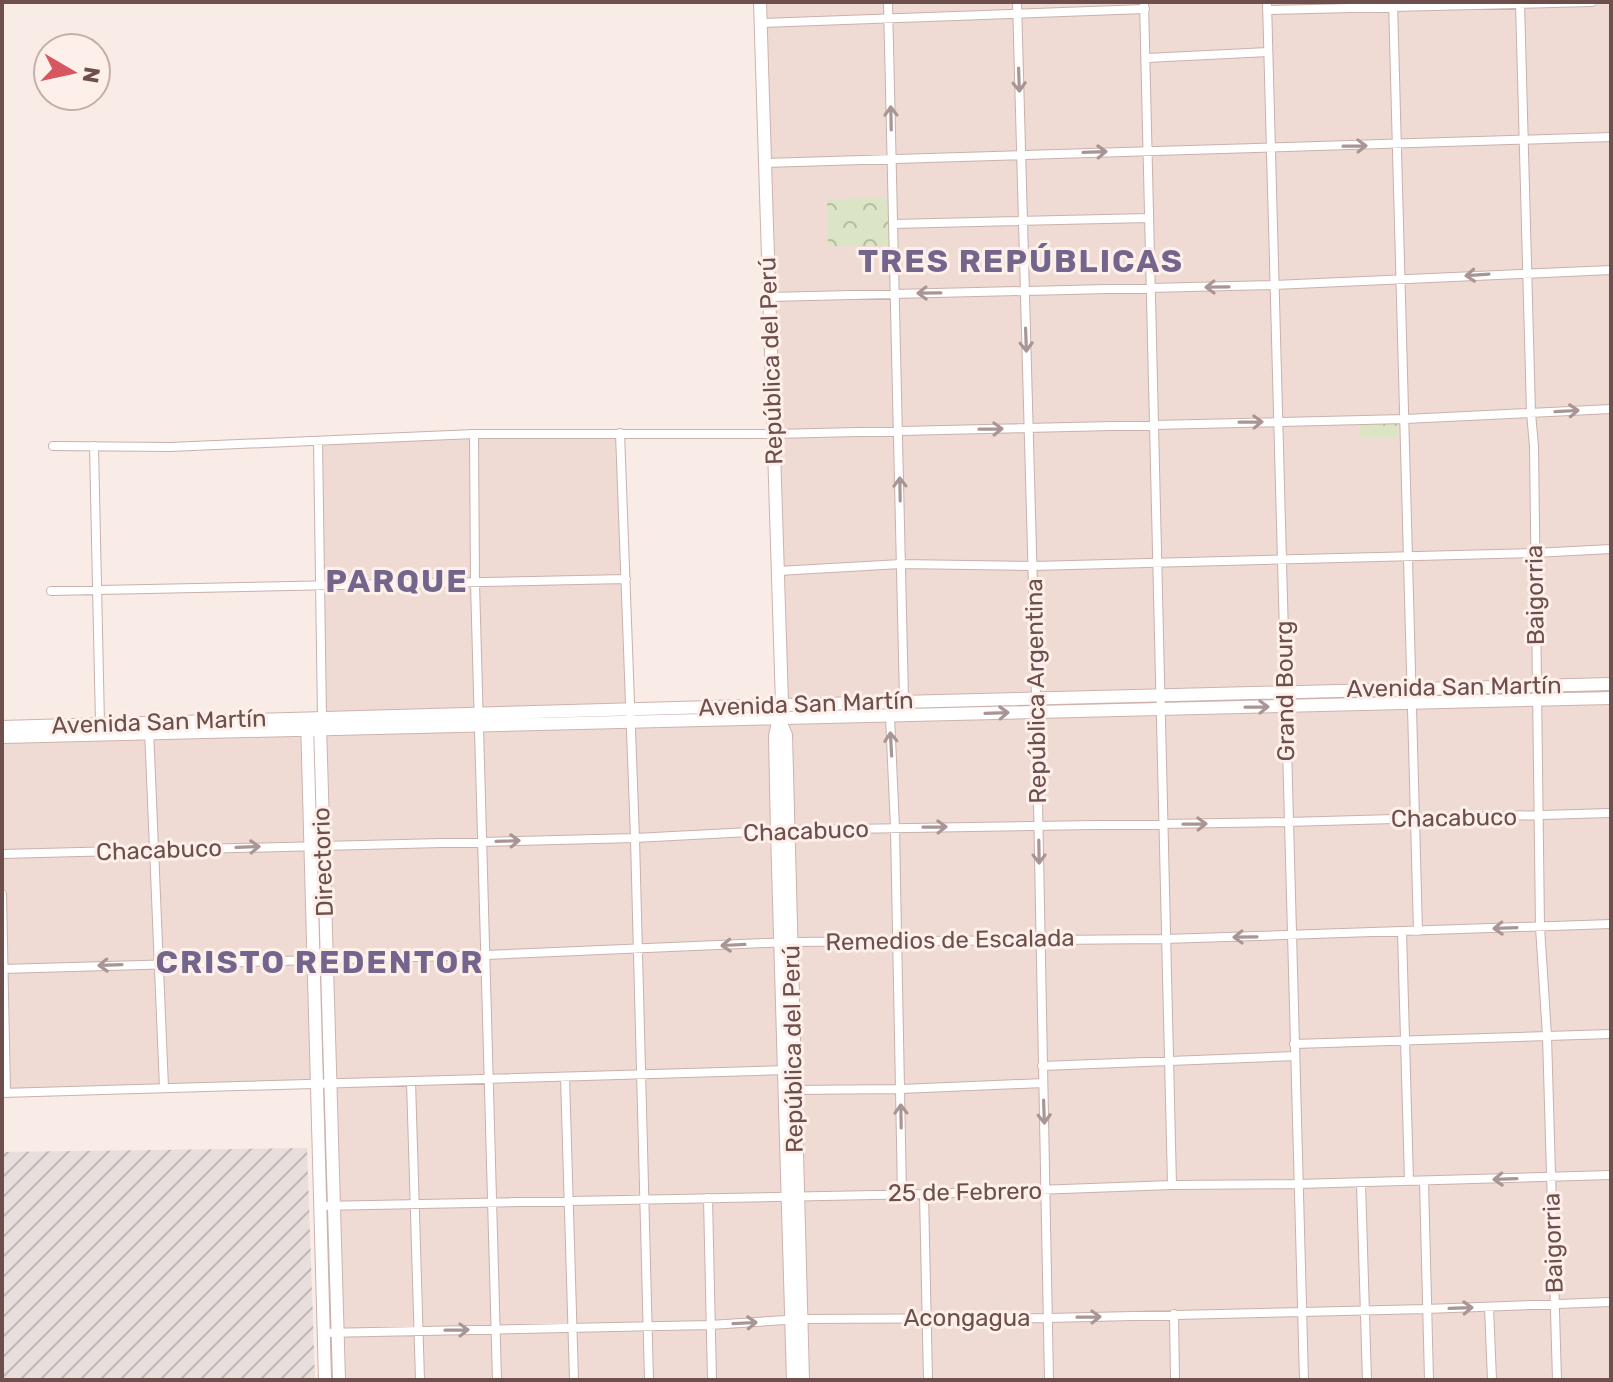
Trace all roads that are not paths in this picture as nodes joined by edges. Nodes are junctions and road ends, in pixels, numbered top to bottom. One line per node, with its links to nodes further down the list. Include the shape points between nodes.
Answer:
1 (760, 2): 11 (main road, República del Perú)
2 (888, 2): 10 (street)
3 (1017, 2): 9 (street, República Argentina)
4 (1592, 2): 5 (street)
5 (1520, 3): 6 (street); 15 (street, Baigorria)
6 (1393, 4): 8 (street); 16 (street)
7 (1144, 5): 9 (street); 13 (street)
8 (1267, 6): 12 (street, Grand Bourg)
9 (1017, 12): 10 (street); 19 (street, República Argentina, one-way to 19)
10 (889, 20): 11 (street); 20 (street, one-way to 10)
11 (761, 23): 21 (main road, República del Perú)
12 (1268, 52): 13 (street); 17 (street, Grand Bourg)
13 (1147, 58): 18 (street)
14 (1611, 137): 15 (street)
15 (1524, 140): 16 (street); 26 (street, Baigorria)
16 (1398, 145): 17 (street, one-way to 16); 27 (street)
17 (1271, 147): 18 (street); 28 (street, Grand Bourg)
18 (1147, 151): 19 (street, one-way to 18); 22 (street)
19 (1021, 155): 20 (street); 23 (street, República Argentina)
20 (892, 158): 21 (street); 24 (street)
21 (765, 163): 32 (main road, República del Perú)
22 (1149, 218): 23 (street); 29 (street)
23 (1023, 221): 24 (street); 30 (street, República Argentina)
24 (893, 224): 31 (street)
25 (1611, 270): 26 (street)
26 (1527, 272): 27 (street, one-way to 27); 34 (street, Baigorria)
27 (1401, 279): 28 (street); 35 (street)
28 (1274, 285): 29 (street, one-way to 29); 36 (street, Grand Bourg)
29 (1150, 288): 30 (street); 37 (street)
30 (1025, 291): 31 (street, one-way to 31); 38 (street, República Argentina, one-way to 38)
31 (896, 293): 32 (street); 39 (street)
32 (769, 297): 42 (main road, República del Perú)
33 (1611, 409): 34 (street, one-way to 33)
34 (1531, 413): 35 (street); 47 (street, Baigorria)
35 (1405, 419): 36 (street); 48 (street)
36 (1278, 422): 37 (street, one-way to 36); 49 (street, Grand Bourg)
37 (1155, 425): 38 (street); 50 (street)
38 (1029, 428): 39 (street, one-way to 38); 52 (street, República Argentina)
39 (898, 431): 42 (street); 51 (street, one-way to 39)
40 (620, 433): 41 (street); 42 (street); 54 (street)
41 (474, 434): 43 (street); 55 (street)
42 (773, 434): 53 (main road, República del Perú)
43 (318, 441): 45 (street); 56 (street, Directorio)
44 (53, 446): 45 (street)
45 (94, 446): 58 (street)
46 (1611, 549): 47 (street)
47 (1534, 553): 48 (street); 60 (street, Baigorria)
48 (1407, 556): 49 (street); 61 (street)
49 (1282, 559): 50 (street); 62 (street, Grand Bourg)
50 (1159, 562): 52 (street); 63 (street)
51 (901, 564): 52 (street); 53 (street); 66 (street)
52 (1033, 566): 64 (street, República Argentina)
53 (778, 571): 68 (main road, República del Perú)
54 (626, 579): 55 (street); 73 (street)
55 (475, 583): 56 (street); 76 (street)
56 (320, 587): 58 (street); 77 (street, Directorio)
57 (51, 591): 58 (street)
58 (98, 591): 78 (street)
59 (1611, 684): 60 (main road, Avenida San Martín)
60 (1537, 686): 61 (main road, Avenida San Martín); 67 (street, Baigorria)
61 (1411, 688): 62 (main road, Avenida San Martín); 69 (street)
62 (1286, 691): 63 (main road, Avenida San Martín); 70 (street, Grand Bourg)
63 (1161, 694): 64 (main road, Avenida San Martín); 71 (street)
64 (1036, 697): 66 (main road, Avenida San Martín); 72 (street, República Argentina)
65 (1611, 698): 67 (main road, Avenida San Martín)
66 (904, 700): 68 (main road, Avenida San Martín); 74 (street)
67 (1537, 700): 69 (main road, Avenida San Martín); 83 (street, Baigorria)
68 (782, 704): 73 (main road, Avenida San Martín); 75 (main road, República del Perú)
69 (1412, 704): 70 (main road, Avenida San Martín); 84 (street)
70 (1286, 707): 71 (main road, Avenida San Martín, one-way to 70); 85 (street, Grand Bourg)
71 (1161, 709): 72 (main road, Avenida San Martín); 86 (street)
72 (1035, 712): 74 (main road, Avenida San Martín, one-way to 72); 87 (street, República Argentina)
73 (631, 716): 75 (main road, Avenida San Martín); 76 (main road, Avenida San Martín); 90 (street)
74 (890, 716): 75 (main road, Avenida San Martín); 88 (street, one-way to 74)
75 (779, 719): 89 (main road, República del Perú, via 775,736)
76 (479, 720): 77 (main road, Avenida San Martín); 91 (street)
77 (314, 723): 80 (main road, Avenida San Martín); 92 (main road, Directorio)
78 (100, 724): 79 (main road, Avenida San Martín); 80 (main road, Avenida San Martín)
79 (2, 727)
80 (149, 728): 81 (main road, Avenida San Martín); 93 (street)
81 (2, 737)
82 (1611, 813): 83 (street, Chacabuco)
83 (1540, 816): 84 (street, Chacabuco); 97 (street, Baigorria)
84 (1416, 819): 85 (street, Chacabuco); 98 (street)
85 (1288, 822): 86 (street, Chacabuco, one-way to 85); 100 (street, Grand Bourg)
86 (1165, 824): 87 (street, Chacabuco); 102 (street)
87 (1039, 825): 88 (street, Chacabuco, one-way to 87); 101 (street, República Argentina, one-way to 101)
88 (895, 828): 89 (street, Chacabuco); 103 (street)
89 (782, 831): 90 (street, Chacabuco); 104 (main road, República del Perú)
90 (635, 838): 91 (street, Chacabuco, one-way to 90); 105 (street)
91 (483, 842): 92 (street, Chacabuco); 106 (street)
92 (316, 845): 93 (street, Chacabuco, one-way to 92); 107 (main road, Directorio); 108 (main road, Directorio)
93 (155, 850): 94 (street, Chacabuco); 109 (street)
94 (2, 854)
95 (2, 894): 110 (street)
96 (1611, 924): 97 (street, Remedios de Escalada)
97 (1540, 927): 98 (street, Remedios de Escalada, one-way to 98); 112 (street, Baigorria)
98 (1418, 931): 99 (street, Remedios de Escalada)
99 (1402, 932): 100 (street, Remedios de Escalada); 113 (street)
100 (1292, 936): 102 (street, Remedios de Escalada, one-way to 102); 114 (street, Grand Bourg)
101 (1041, 938): 102 (street, Remedios de Escalada); 103 (street, Remedios de Escalada); 117 (street, República Argentina)
102 (1165, 939): 116 (street)
103 (897, 942): 104 (street, Remedios de Escalada); 127 (street)
104 (785, 943): 105 (street, Remedios de Escalada, one-way to 105); 118 (main road, República del Perú)
105 (638, 949): 106 (street, Remedios de Escalada); 119 (street)
106 (486, 955): 108 (street, Remedios de Escalada); 121 (street)
107 (312, 959): 108 (street, Remedios de Escalada); 109 (street, Remedios de Escalada); 124 (main road, Directorio)
108 (326, 959): 123 (main road, Directorio)
109 (160, 964): 110 (street, Remedios de Escalada, one-way to 110); 126 (street)
110 (3, 969): 129 (street)
111 (1611, 1034): 112 (street)
112 (1547, 1036): 113 (street); 131 (street, Baigorria)
113 (1405, 1041): 114 (street); 132 (street)
114 (1294, 1044): 115 (street, Grand Bourg)
115 (1295, 1056): 116 (street); 135 (street, Grand Bourg)
116 (1168, 1061): 117 (street); 136 (street)
117 (1042, 1066): 125 (street, República Argentina)
118 (787, 1070): 119 (street); 128 (main road, República del Perú)
119 (640, 1076): 120 (street); 142 (street)
120 (565, 1077): 121 (street); 143 (street)
121 (489, 1078): 122 (street); 144 (street)
122 (411, 1081): 123 (street); 145 (street)
123 (330, 1082): 124 (street); 147 (main road, Directorio)
124 (316, 1083): 126 (street); 146 (main road, Directorio)
125 (1043, 1083): 127 (street); 137 (street, República Argentina, one-way to 137)
126 (164, 1088): 129 (street)
127 (901, 1089): 128 (street); 138 (street, one-way to 127)
128 (788, 1090): 140 (main road, República del Perú)
129 (4, 1093)
130 (1611, 1175): 131 (street, 25 de Febrero)
131 (1551, 1177): 133 (street, 25 de Febrero, one-way to 133); 149 (street, Baigorria)
132 (1409, 1181): 133 (street, 25 de Febrero); 134 (street, 25 de Febrero)
133 (1424, 1181): 151 (street)
134 (1361, 1183): 135 (street, 25 de Febrero); 152 (street)
135 (1298, 1184): 136 (street, 25 de Febrero); 153 (street, Grand Bourg)
136 (1172, 1185): 137 (street, 25 de Febrero)
137 (1047, 1190): 139 (street, 25 de Febrero); 155 (street, República Argentina)
138 (902, 1194): 139 (street, 25 de Febrero); 140 (street, 25 de Febrero)
139 (924, 1194): 156 (street)
140 (792, 1196): 141 (street, 25 de Febrero); 157 (main road, República del Perú)
141 (708, 1198): 142 (street, 25 de Febrero); 158 (street)
142 (645, 1199): 143 (street, 25 de Febrero); 159 (street)
143 (570, 1201): 144 (street, 25 de Febrero); 160 (street)
144 (493, 1202): 145 (street, 25 de Febrero); 161 (street)
145 (417, 1204): 147 (street, 25 de Febrero); 162 (street)
146 (320, 1206): 147 (street, 25 de Febrero); 163 (main road, Directorio)
147 (334, 1206): 164 (main road, Directorio)
148 (1611, 1302): 149 (street, Acongagua)
149 (1555, 1304): 150 (street, Acongagua); 181 (street, Baigorria)
150 (1489, 1307): 151 (street, Acongagua, one-way to 150); 180 (street)
151 (1426, 1309): 152 (street, Acongagua); 179 (street)
152 (1365, 1310): 153 (street, Acongagua); 178 (street)
153 (1302, 1311): 154 (street, Acongagua); 177 (street, Grand Bourg)
154 (1174, 1314): 155 (street, Acongagua, one-way to 154); 176 (street)
155 (1048, 1318): 156 (street, Acongagua); 175 (street, República Argentina)
156 (928, 1319): 157 (street, Acongagua); 174 (street)
157 (796, 1320): 158 (street, Acongagua, one-way to 157); 172 (main road, República del Perú); 173 (main road, República del Perú)
158 (710, 1325): 159 (street, Acongagua); 171 (street)
159 (648, 1326): 160 (street, Acongagua); 170 (street)
160 (572, 1328): 161 (street, Acongagua); 169 (street)
161 (496, 1329): 162 (street, Acongagua, one-way to 161); 168 (street)
162 (419, 1331): 164 (street, Acongagua); 167 (street)
163 (323, 1333): 164 (street, Acongagua); 165 (main road, Directorio)
164 (338, 1333): 166 (main road, Directorio)
165 (325, 1380)
166 (339, 1380)
167 (420, 1380)
168 (497, 1380)
169 (574, 1380)
170 (649, 1380)
171 (712, 1380)
172 (793, 1380)
173 (803, 1380)
174 (928, 1380)
175 (1049, 1380)
176 (1175, 1380)
177 (1304, 1380)
178 (1367, 1380)
179 (1429, 1380)
180 (1492, 1380)
181 (1557, 1380)

